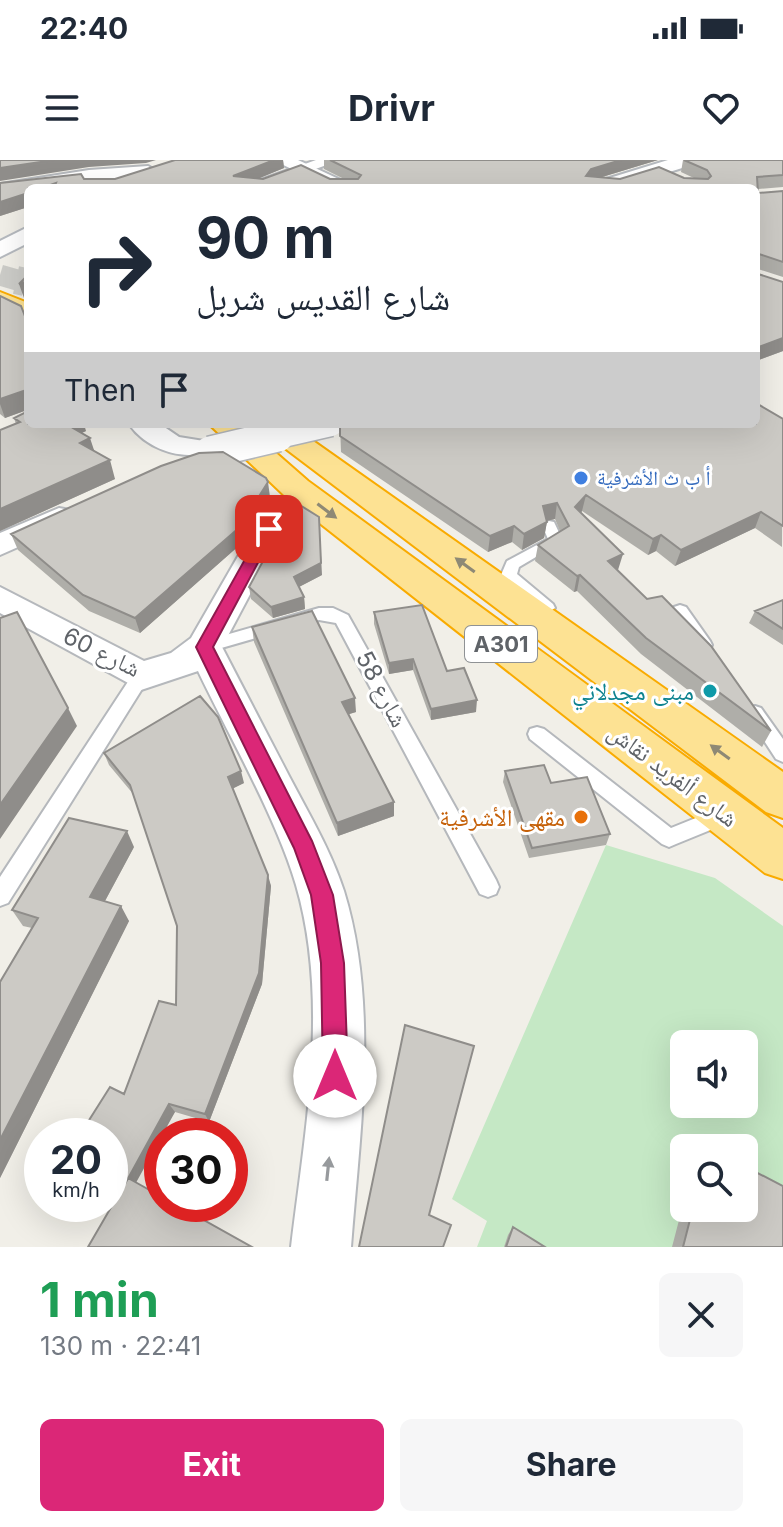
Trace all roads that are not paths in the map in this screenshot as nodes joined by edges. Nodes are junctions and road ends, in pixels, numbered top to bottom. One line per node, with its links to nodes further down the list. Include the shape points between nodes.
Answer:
1 (282, 160): 6 (street)
2 (332, 160): 6 (street)
3 (688, 160): 4 (street)
4 (658, 170): 7 (street); 13 (street)
5 (148, 171): 8 (street); 9 (street); 10 (street, via 173,167)
6 (303, 178): 11 (street); 12 (street)
7 (683, 182)
8 (32, 184)
9 (109, 184)
10 (136, 184)
11 (270, 184)
12 (335, 184)
13 (611, 184)
14 (24, 185): 15 (street)
15 (0, 189)
16 (14, 227): 17 (street)
17 (0, 250)
18 (0, 258): 19 (street)
19 (24, 262)
20 (24, 265): 21 (street)
21 (9, 290): 22 (highway)
22 (24, 307)
23 (150, 428): 27 (street)
24 (264, 428): 27 (street)
25 (282, 428): 36 (highway, شارع ألفريد نقاش / A301, one-way to 25)
26 (310, 428): 27 (street, bridge)
27 (192, 450): 42 (highway, شارع ألفريد نقاش / A301, one-way to 42, via 296,488)
28 (82, 506): 31 (street)
29 (282, 506): 34 (street)
30 (549, 525): 36 (lane, via 556,541 512,564 509,575 586,639)
31 (0, 545)
32 (8, 611): 37 (street, شارع 60)
33 (680, 611): 35 (lane)
34 (204, 647): 37 (street, شارع 60, via 174,667); 44 (lane, شارع 58, via 319,614 342,619); 46 (street, one-way to 34, via 335,1100 332,963 322,895 304,847)
35 (717, 661)
36 (604, 667): 41 (highway, شارع ألفريد نقاش / A301, one-way to 36)
37 (141, 676): 45 (lane)
38 (745, 699): 40 (lane)
39 (537, 734): 42 (lane, via 669,838)
40 (783, 754)
41 (783, 798)
42 (726, 815): 43 (highway, شارع ألفريد نقاش / A301)
43 (783, 857)
44 (488, 887)
45 (0, 896)
46 (321, 1247)

